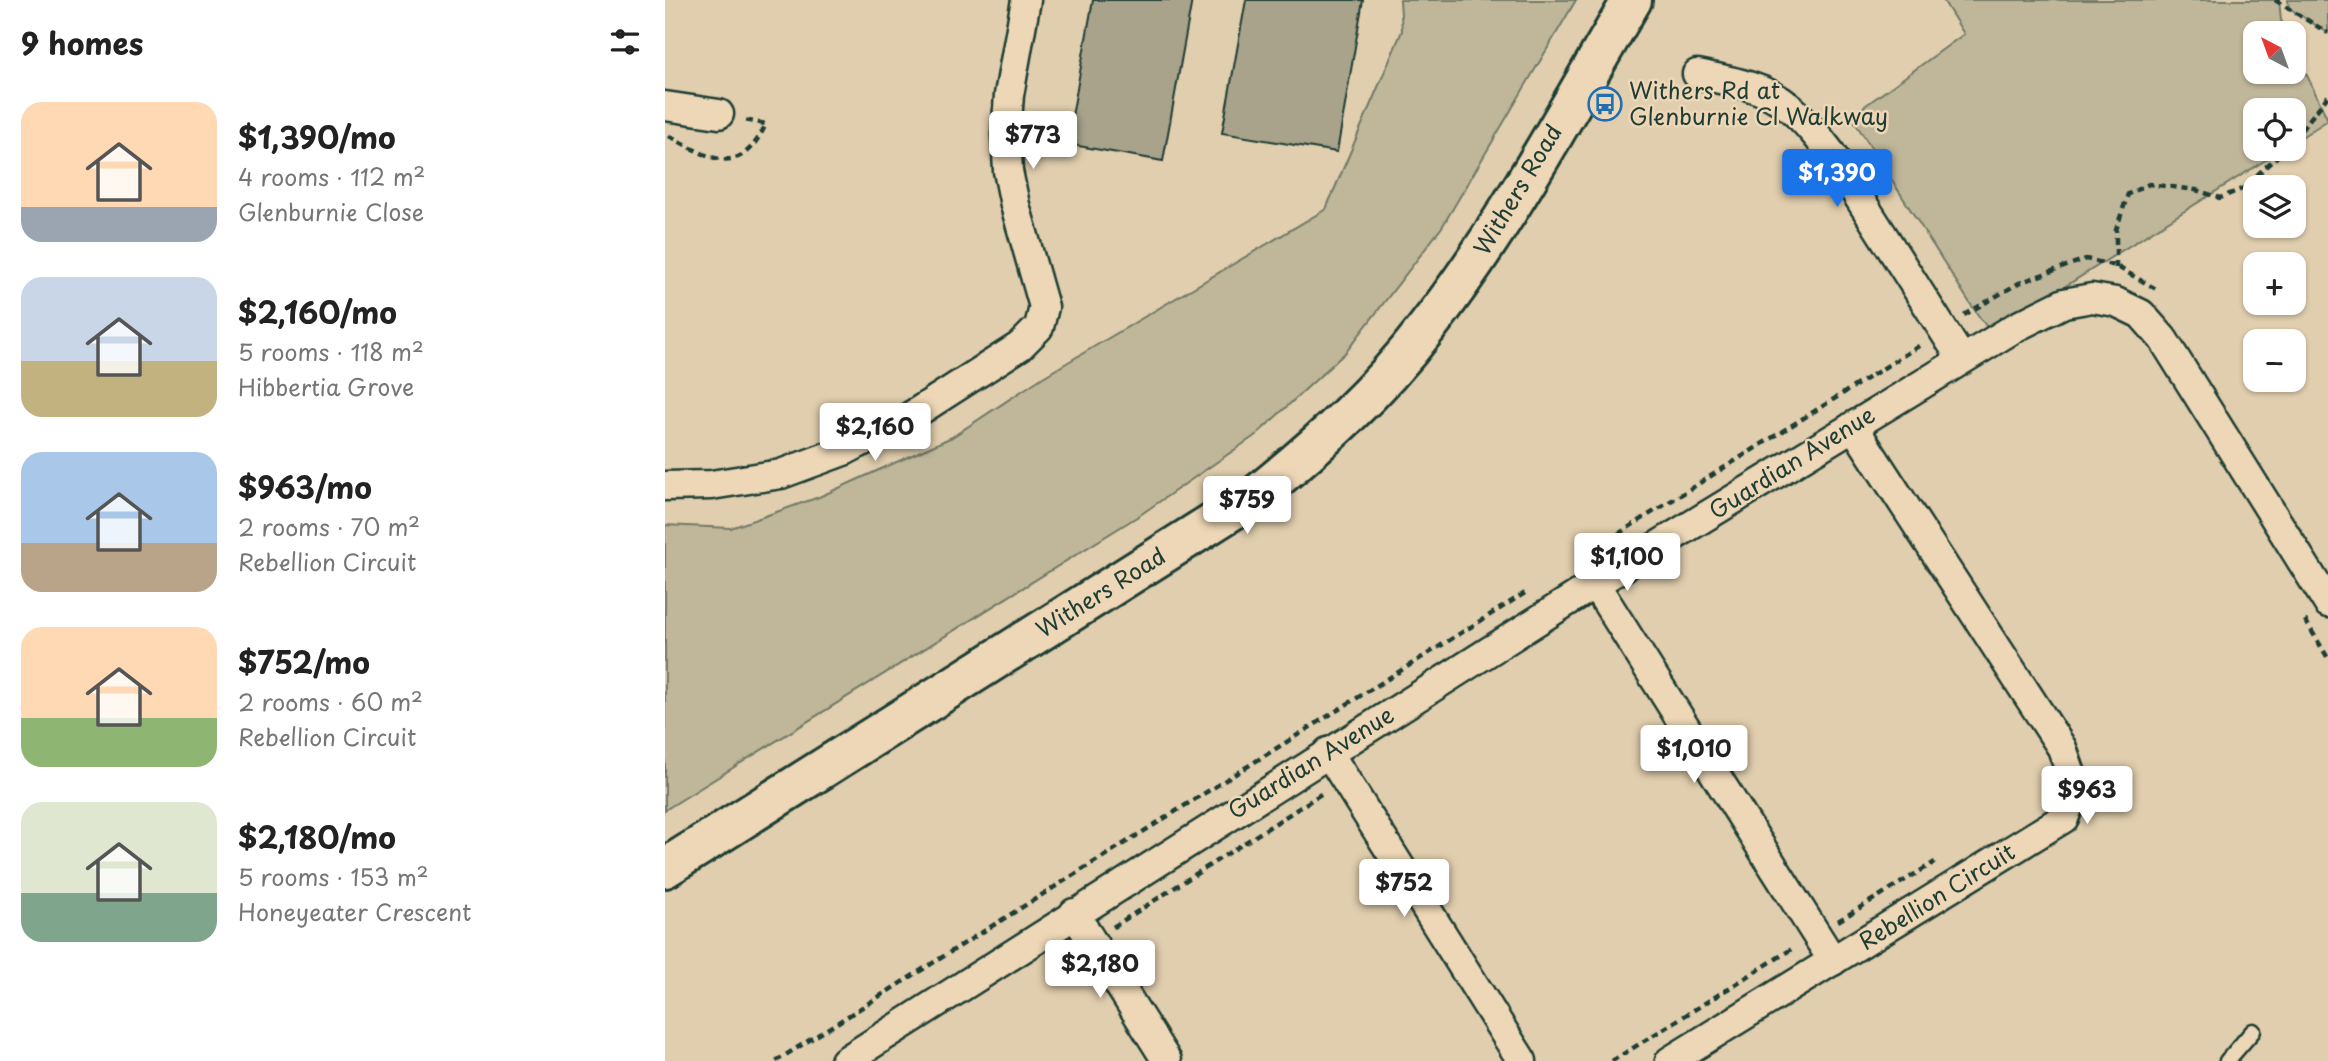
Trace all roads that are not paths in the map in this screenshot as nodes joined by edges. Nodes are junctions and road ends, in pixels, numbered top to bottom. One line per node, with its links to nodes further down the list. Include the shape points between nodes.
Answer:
1 (1025, 0): 8 (street, via 1006,135 1015,205 1044,307 1039,327 1020,346 911,416 846,450 781,474 711,485)
2 (1632, 0): 12 (main road, Withers Road, via 1479,256 1425,331 1302,458 1258,494)
3 (1697, 74): 6 (street, via 1752,85 1779,97 1805,121 1830,152)
4 (665, 106): 5 (street)
5 (719, 114)
6 (1961, 358): 7 (street, Guardian Avenue); 10 (street, Guardian Avenue, via 2064,303 2092,298 2116,302 2141,314 2181,364)
7 (1853, 426): 9 (street, Guardian Avenue); 14 (street, Rebellion Circuit, via 2062,748 2076,788 2064,818)
8 (665, 486)
9 (1595, 584): 11 (street, Guardian Avenue); 14 (street, via 1829,922)
10 (2328, 603)
11 (1328, 752): 13 (street, Guardian Avenue); 18 (street)
12 (665, 867)
13 (1074, 914): 16 (street, Guardian Avenue); 17 (street)
14 (1833, 961): 19 (street, Rebellion Circuit)
15 (2253, 1031): 20 (lane)
16 (845, 1061)
17 (1167, 1061)
18 (1522, 1061)
19 (1670, 1061)
20 (2227, 1061)

